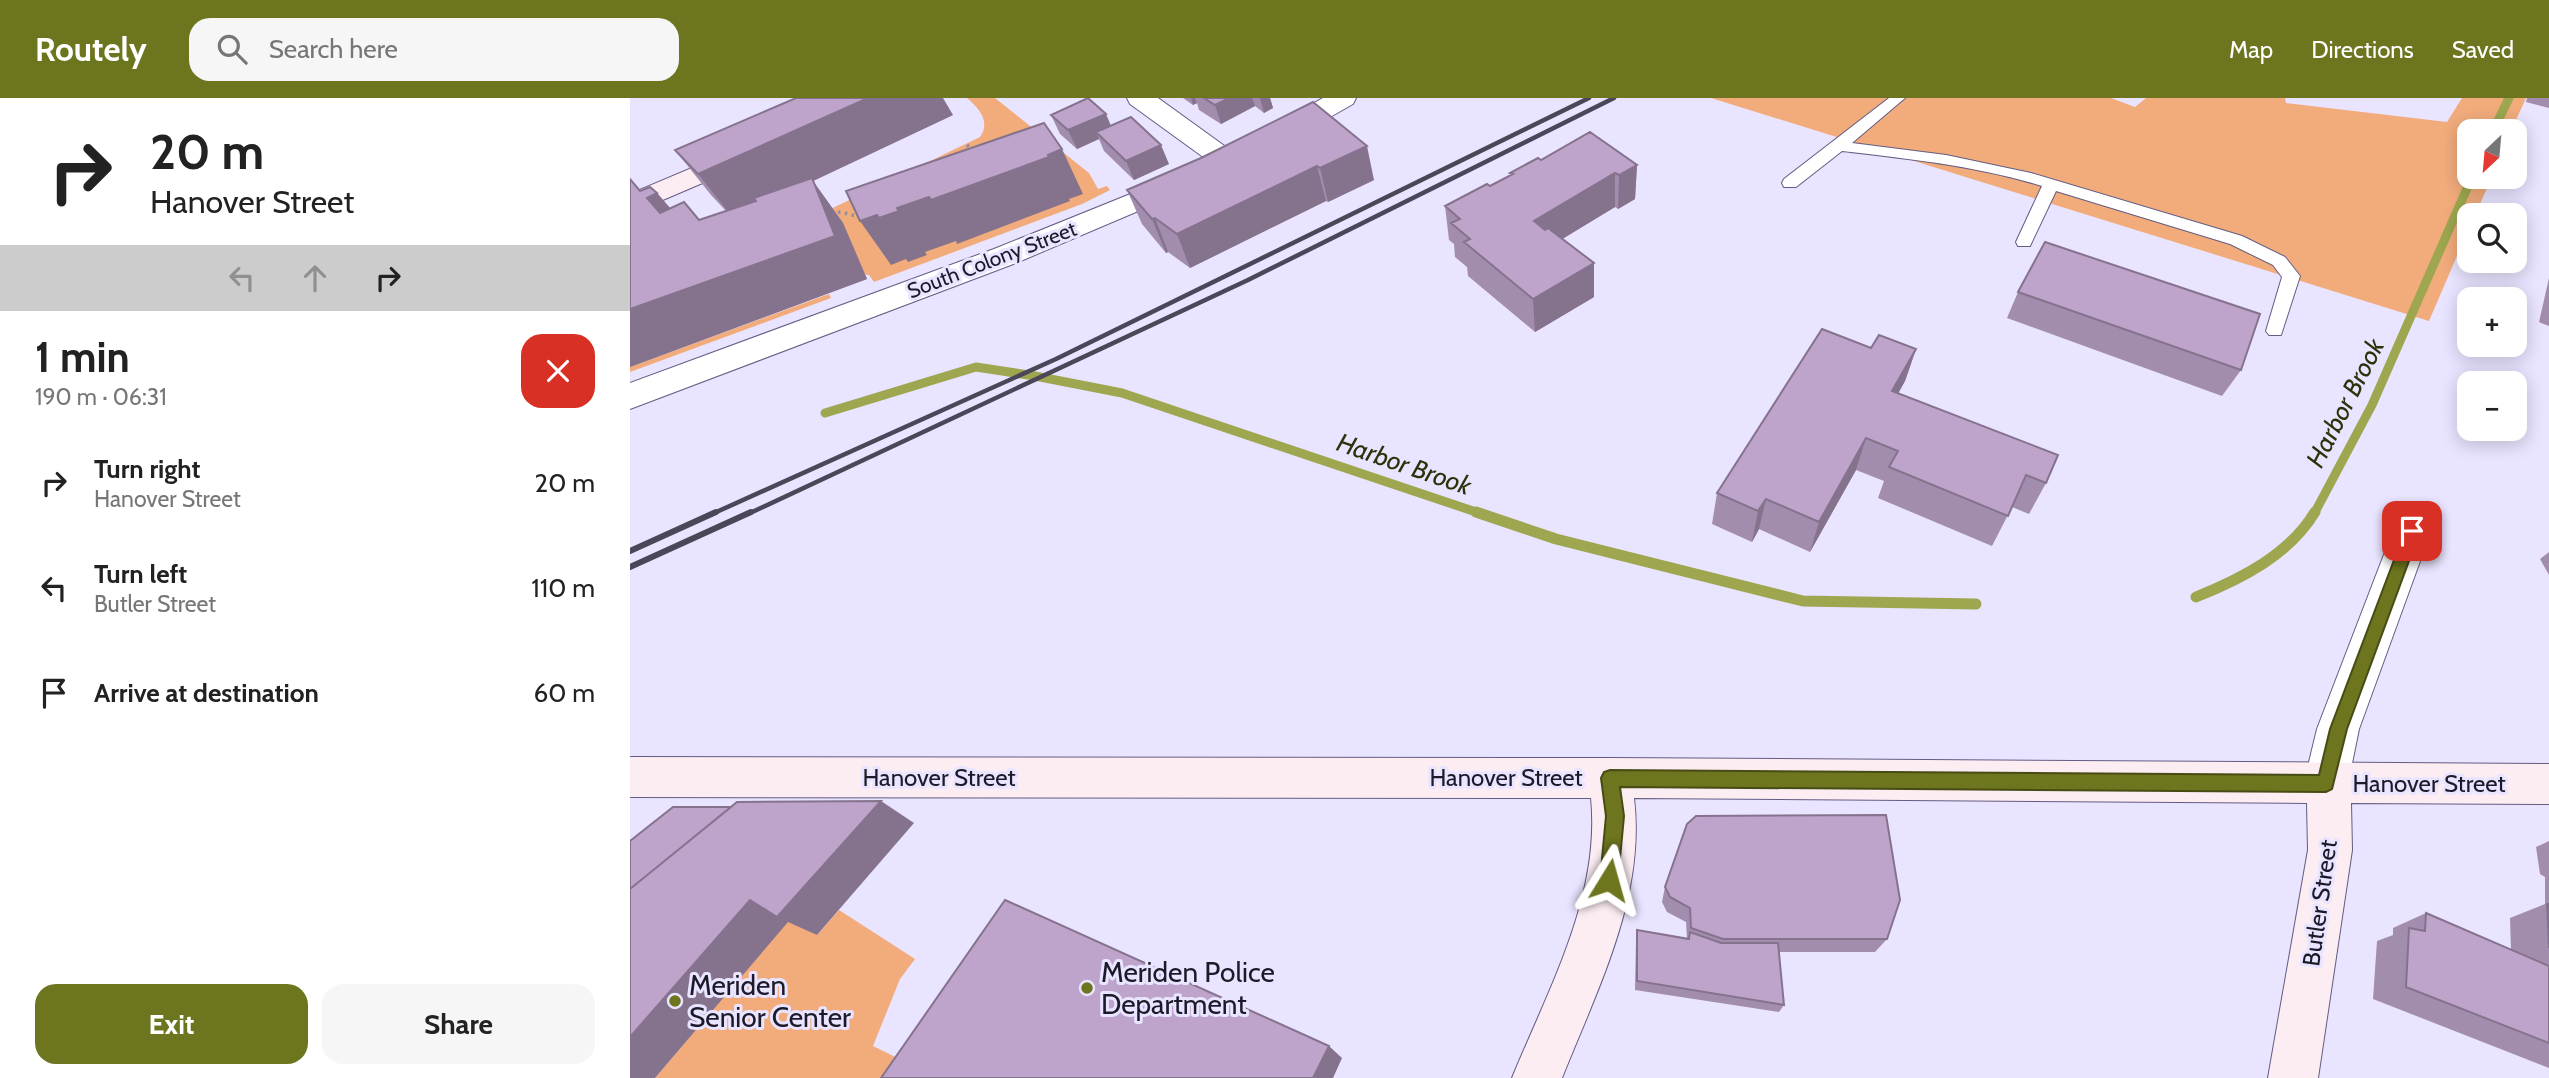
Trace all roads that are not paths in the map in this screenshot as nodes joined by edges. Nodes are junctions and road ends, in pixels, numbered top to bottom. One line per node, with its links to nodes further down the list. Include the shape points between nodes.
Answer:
1 (1140, 98): 6 (street)
2 (1343, 98): 6 (street, South Colony Street)
3 (1898, 98): 5 (lane)
4 (767, 145): 9 (main road)
5 (1839, 146): 7 (lane); 8 (lane, via 1945,158 2010,170)
6 (1245, 152): 12 (street, South Colony Street, via 1090,223)
7 (1790, 183)
8 (2051, 184): 10 (lane); 11 (lane, via 2236,240 2280,261 2291,276)
9 (630, 205)
10 (2024, 243)
11 (2274, 331)
12 (630, 396)
13 (2412, 531): 16 (street, Butler Street, via 2338,729)
14 (630, 777): 15 (main road, Hanover Street)
15 (1610, 778): 16 (main road, Hanover Street); 18 (main road, via 1615,816 1609,880)
16 (2326, 783): 17 (main road, Hanover Street); 19 (main road, Butler Street, via 2330,850)
17 (2549, 784)
18 (1537, 1078)
19 (2293, 1078)

